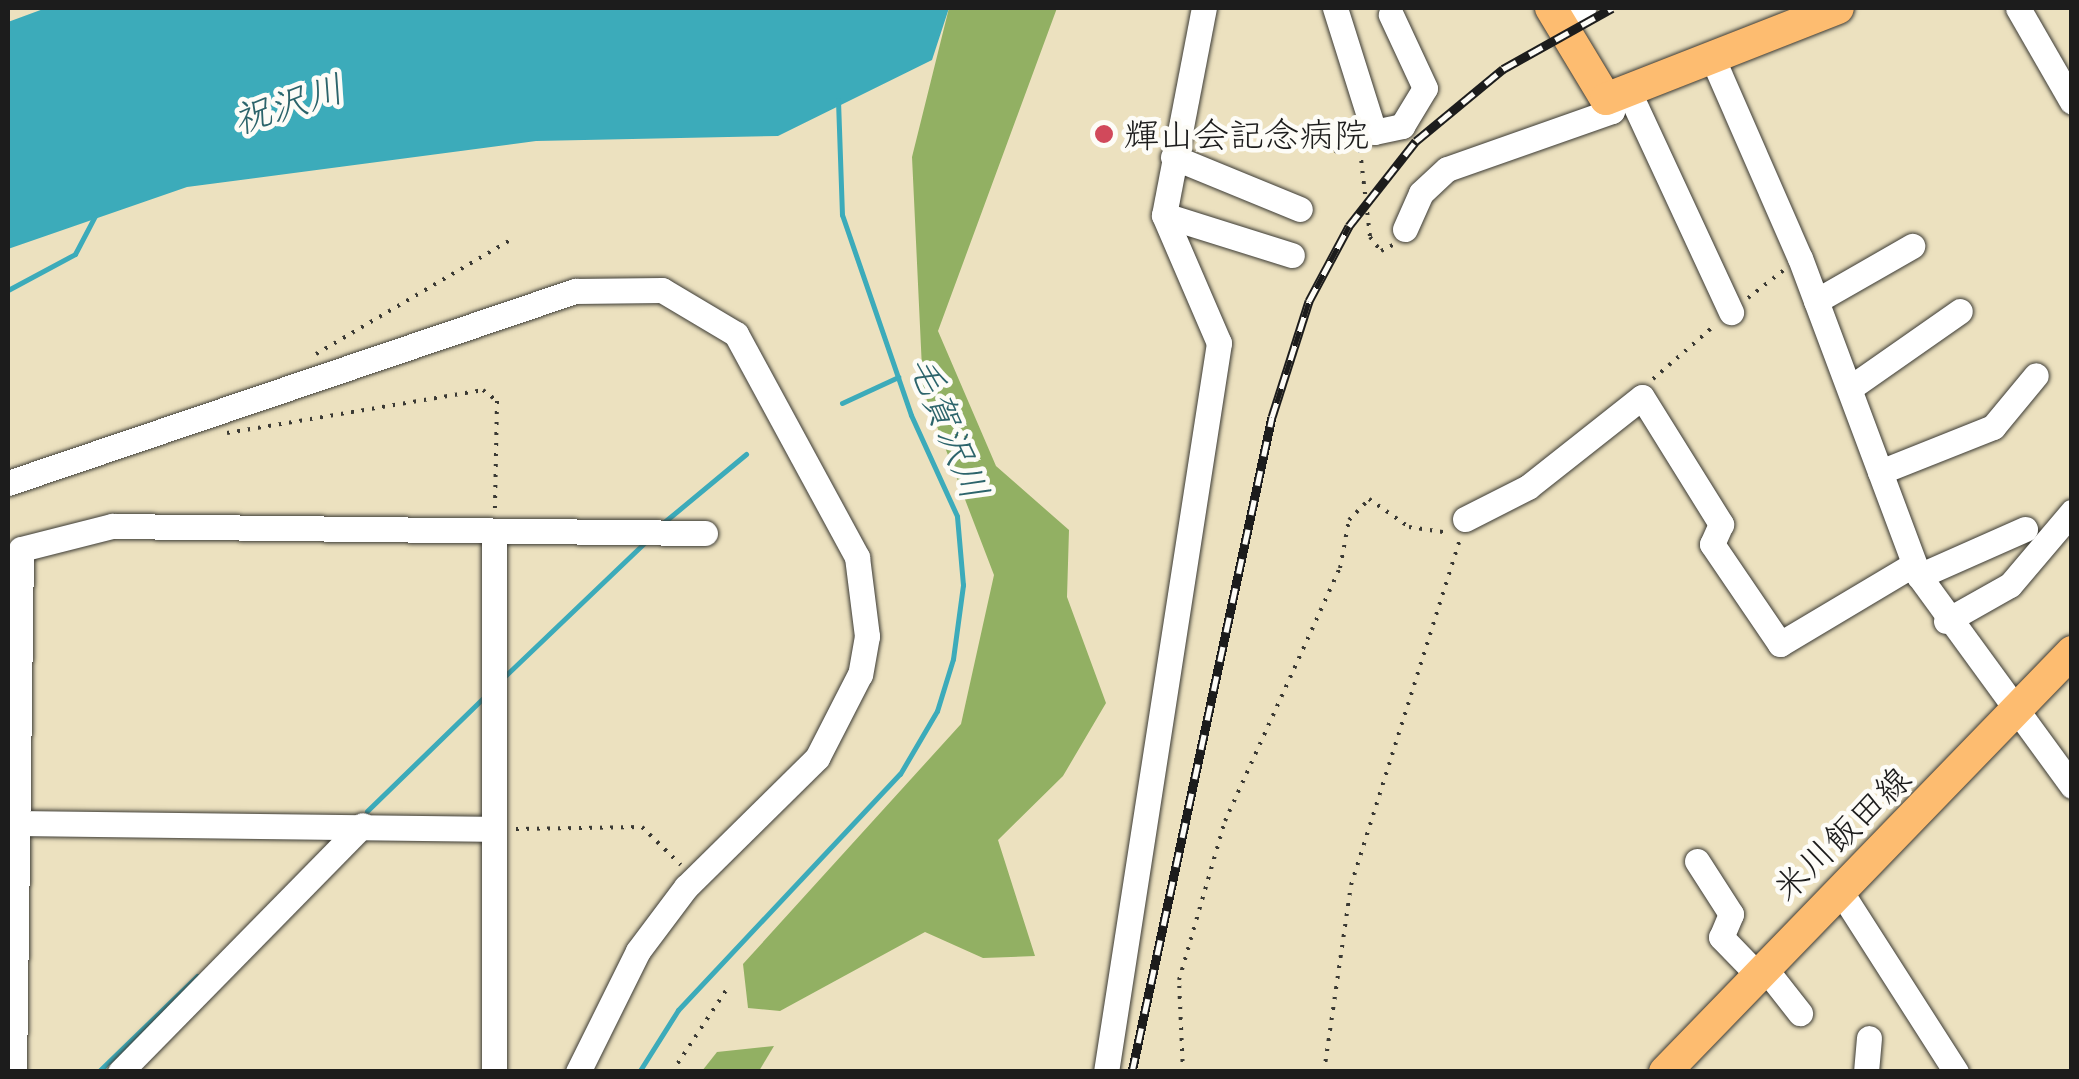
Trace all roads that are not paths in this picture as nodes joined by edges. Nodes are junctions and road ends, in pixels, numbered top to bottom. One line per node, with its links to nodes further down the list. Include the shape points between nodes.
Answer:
1 (1204, 8): 10 (street)
2 (1334, 8): 6 (street, via 1374,132 1402,126 1425,88)
3 (1838, 8): 7 (main road)
4 (2018, 8): 9 (street)
5 (1565, 11): 8 (main road)
6 (1391, 15)
7 (1712, 57): 8 (main road); 16 (street)
8 (1617, 95): 13 (street, via 1612,111 1447,169 1421,193); 18 (street)
9 (2072, 102)
10 (1173, 157): 11 (street); 12 (street)
11 (1300, 209)
12 (1164, 215): 15 (street); 45 (street, via 1219,343)
13 (1399, 240)
14 (1912, 246): 16 (street)
15 (1292, 255)
16 (1816, 301): 20 (street)
17 (1960, 311): 20 (street)
18 (1731, 312)
19 (2036, 375): 21 (street, via 1993,427)
20 (1850, 388): 21 (street)
21 (1880, 472): 28 (street)
22 (8, 483): 44 (street, via 575,291 618,284 702,308 736,334 779,401 857,557 867,636 844,720 694,879 638,950)
23 (2072, 512): 29 (street, via 2010,585)
24 (1463, 529): 28 (street, via 1642,397 1721,524 1712,544 1780,644)
25 (2025, 529): 28 (street)
26 (494, 532): 27 (street); 33 (street, via 91,527 28,544 20,558); 35 (street)
27 (704, 533)
28 (1916, 570): 29 (street)
29 (1946, 621): 31 (street)
30 (2072, 652): 31 (main road, 米川飯田線)
31 (2018, 714): 32 (street); 37 (main road, 米川飯田線)
32 (2069, 773)
33 (11, 823): 34 (street); 41 (street)
34 (363, 825): 35 (street); 42 (street)
35 (492, 829): 43 (street)
36 (1697, 860): 38 (street, via 1731,914 1721,937)
37 (1839, 889): 38 (main road, 米川飯田線); 48 (street)
38 (1759, 970): 39 (street); 46 (main road, 米川飯田線)
39 (1800, 1013)
40 (1869, 1038): 47 (street)
41 (14, 1072)
42 (120, 1072)
43 (494, 1072)
44 (578, 1072)
45 (1106, 1072)
46 (1665, 1072)
47 (1866, 1072)
48 (1956, 1072)

